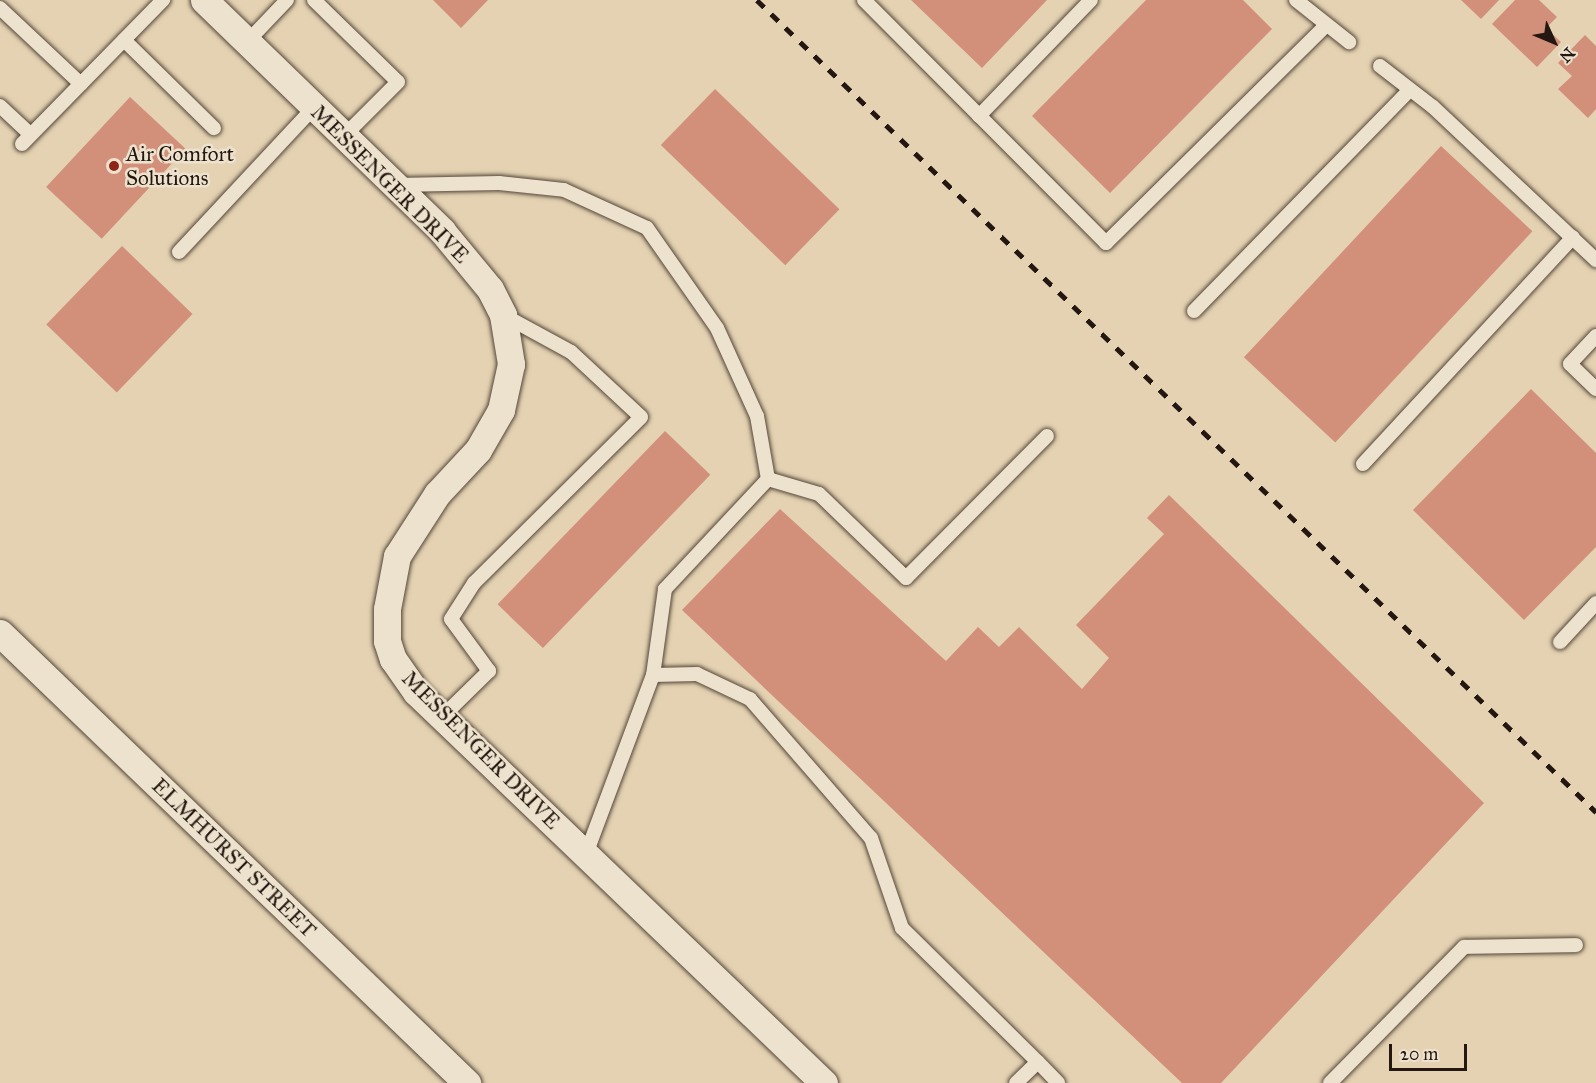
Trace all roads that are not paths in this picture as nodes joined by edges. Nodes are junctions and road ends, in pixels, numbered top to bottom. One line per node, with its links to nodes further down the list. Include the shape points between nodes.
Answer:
1 (163, 0): 10 (lane)
2 (204, 0): 11 (street, MESSENGER DRIVE)
3 (287, 0): 11 (lane)
4 (314, 0): 20 (lane, via 398,82)
5 (864, 0): 18 (lane)
6 (1091, 0): 18 (lane)
7 (1296, 0): 9 (lane)
8 (0, 8): 14 (lane)
9 (1326, 25): 12 (lane); 18 (lane, via 1106,243)
10 (124, 40): 14 (lane); 19 (lane)
11 (247, 42): 17 (street, MESSENGER DRIVE)
12 (1349, 42)
13 (1380, 66): 15 (lane)
14 (81, 84): 16 (lane, via 26,139)
15 (1410, 90): 22 (lane); 25 (lane)
16 (0, 106)
17 (314, 107): 20 (street, MESSENGER DRIVE); 23 (lane)
18 (979, 116)
19 (214, 128)
20 (344, 135): 21 (street, MESSENGER DRIVE)
21 (394, 184): 26 (street, MESSENGER DRIVE, via 469,261); 31 (lane, via 499,183 564,190 647,228 717,328 757,416)
22 (1573, 237): 24 (lane); 30 (lane)
23 (178, 252)
24 (1596, 260)
25 (1194, 311)
26 (503, 315): 36 (street, MESSENGER DRIVE, via 511,364 501,410 478,450 437,494 408,535 397,556 389,590 386,626 393,659 416,692); 36 (lane, via 572,352 641,417 474,583 451,619 489,670)
27 (1596, 336): 28 (lane, via 1570,364)
28 (1596, 389)
29 (1047, 436): 31 (lane, via 906,578 819,495)
30 (1363, 464)
31 (768, 479): 35 (lane, via 665,589)
32 (1596, 603): 34 (lane)
33 (0, 633): 40 (street, ELMHURST STREET)
34 (1560, 642)
35 (653, 675): 37 (lane); 39 (lane, via 697,674 750,699 871,838 902,928)
36 (442, 717): 37 (street, MESSENGER DRIVE)
37 (586, 854): 41 (street, MESSENGER DRIVE)
38 (1576, 945): 44 (lane, via 1464,947)
39 (1038, 1062): 42 (lane); 43 (lane)
40 (467, 1083)
41 (824, 1083)
42 (1016, 1083)
43 (1058, 1083)
44 (1329, 1083)

